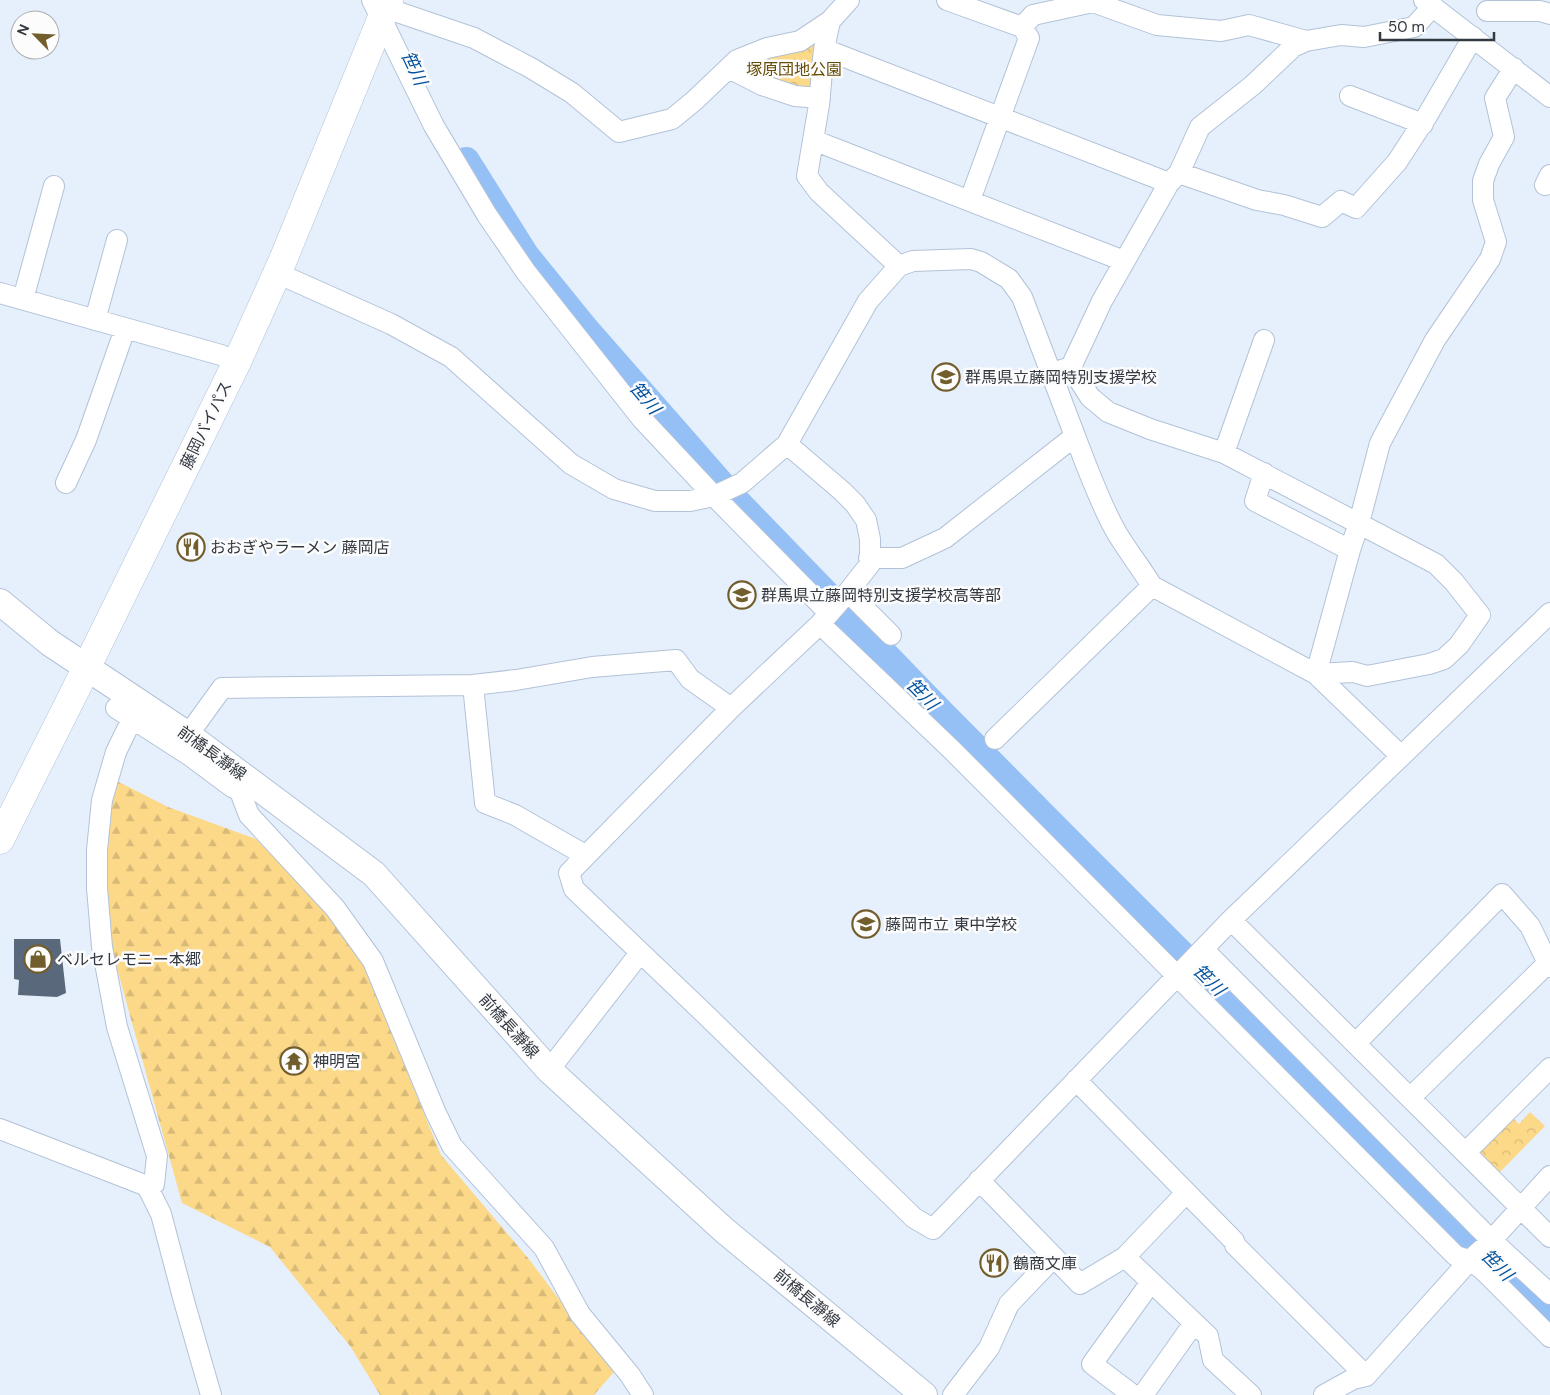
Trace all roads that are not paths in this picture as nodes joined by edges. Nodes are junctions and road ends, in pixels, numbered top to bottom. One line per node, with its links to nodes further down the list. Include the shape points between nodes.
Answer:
1 (849, 0): 8 (street)
2 (947, 0): 9 (street)
3 (1107, 3): 9 (street, via 1093,2 1033,15); 11 (street, via 1157,25 1221,32 1249,26)
4 (1429, 3): 10 (street); 11 (street, via 1414,27 1364,37 1341,35)
5 (1488, 6): 7 (street); 10 (street)
6 (382, 7): 13 (street, via 474,38 572,93 619,132 672,119); 27 (highway, 藤岡バイパス); 40 (street, via 434,126 487,216 526,272 642,419)
7 (1550, 14)
8 (830, 20): 12 (street); 13 (street, via 800,40 737,60)
9 (1022, 27): 18 (street, via 1029,38)
10 (1477, 40): 14 (street); 19 (street)
11 (1306, 41): 21 (street, via 1293,47 1253,85 1200,127)
12 (824, 50): 17 (street); 18 (street)
13 (729, 68): 17 (street, via 787,94)
14 (1514, 68): 16 (street); 41 (street, via 1496,98 1504,137 1483,181 1483,200 1496,242 1490,259 1435,340 1380,443)
15 (1350, 96): 19 (street)
16 (1550, 97)
17 (820, 98): 20 (street)
18 (1000, 119): 21 (street); 23 (street)
19 (1423, 124): 21 (street, via 1397,162 1356,208 1341,201 1322,217)
20 (813, 140): 23 (street); 26 (street, via 807,176 819,192)
21 (1174, 178): 25 (street)
22 (54, 186): 29 (street)
23 (970, 200): 25 (street)
24 (117, 240): 30 (street)
25 (1124, 261): 34 (street)
26 (899, 266): 34 (street, via 913,261 971,259 1009,279); 36 (street, via 868,301)
27 (277, 273): 33 (highway, 藤岡バイパス); 40 (street, via 391,324 452,357 571,464 614,489 654,501 690,501)
28 (0, 293): 29 (street)
29 (24, 299): 30 (street)
30 (95, 320): 31 (street)
31 (125, 329): 33 (street); 39 (street, via 86,440)
32 (1264, 340): 37 (street)
33 (237, 362): 50 (highway, 藤岡バイパス)
34 (1062, 370): 35 (street); 37 (street, via 1108,412)
35 (1075, 436): 43 (street, via 945,538 902,558); 44 (street, via 1094,489 1115,529)
36 (787, 444): 40 (street, via 742,483); 43 (street, via 855,504 866,520)
37 (1224, 453): 38 (street)
38 (1264, 473): 41 (street); 42 (street, via 1255,501)
39 (66, 483)
40 (720, 493): 48 (street)
41 (1359, 523): 42 (street); 51 (street, via 1436,564 1480,615 1444,659 1367,676 1352,672)
42 (1350, 550): 51 (street)
43 (869, 558): 45 (street, via 870,564)
44 (1152, 586): 51 (street); 55 (street)
45 (848, 592): 48 (street); 49 (street)
46 (0, 602): 50 (main road, 前橋長瀞線)
47 (1550, 613): 56 (street)
48 (824, 618): 53 (street); 62 (street, via 952,750)
49 (892, 635)
50 (86, 668): 54 (main road, 前橋長瀞線); 58 (highway, 藤岡バイパス)
51 (1316, 674): 56 (street)
52 (473, 685): 53 (street, via 592,667 676,660 690,679); 54 (street, via 222,688); 59 (street, via 485,802 515,815)
53 (731, 708): 59 (street)
54 (188, 734): 57 (main road, 前橋長瀞線)
55 (994, 739)
56 (1401, 756): 60 (street)
57 (247, 786): 66 (main road, 前橋長瀞線, via 374,874); 73 (street, via 232,787 124,714 102,800 97,888 102,947 117,1027 157,1156 154,1184); 87 (street, via 242,797 249,815 335,908 373,961 452,1146 544,1248 580,1314 630,1374)
58 (0, 840)
59 (585, 855): 61 (street, via 569,873 574,888)
60 (1231, 920): 62 (street); 64 (street)
61 (640, 953): 66 (street); 72 (street, via 914,1218 933,1229)
62 (1191, 962): 67 (street); 77 (street); 77 (street, via 1456,1256)
63 (1549, 965): 64 (street, via 1530,926 1502,894); 68 (street)
64 (1356, 1043): 68 (street)
65 (1550, 1068): 70 (street)
66 (549, 1070): 88 (main road, 前橋長瀞線, via 725,1231)
67 (1076, 1080): 72 (street); 74 (street)
68 (1410, 1098): 70 (street)
69 (0, 1129): 73 (street)
70 (1466, 1152): 75 (street)
71 (1550, 1176): 75 (street)
72 (980, 1180): 78 (street)
73 (147, 1186): 86 (street, via 161,1214)
74 (1186, 1193): 79 (street); 84 (street)
75 (1520, 1207): 76 (street); 77 (street)
76 (1550, 1237)
77 (1481, 1249): 81 (street); 83 (street, via 1483,1270); 84 (street)
78 (1054, 1257): 79 (street, via 1080,1284); 89 (street, via 1009,1304 989,1348)
79 (1125, 1257): 80 (street)
80 (1151, 1282): 82 (street); 90 (street, via 1092,1364)
81 (1550, 1294)
82 (1194, 1323): 91 (street); 92 (street, via 1208,1336 1213,1360)
83 (1550, 1337)
84 (1366, 1376): 85 (street)
85 (1346, 1390): 93 (street)
86 (211, 1395)
87 (643, 1395)
88 (924, 1395)
89 (953, 1395)
90 (1133, 1395)
91 (1143, 1395)
92 (1251, 1395)
93 (1324, 1395)

